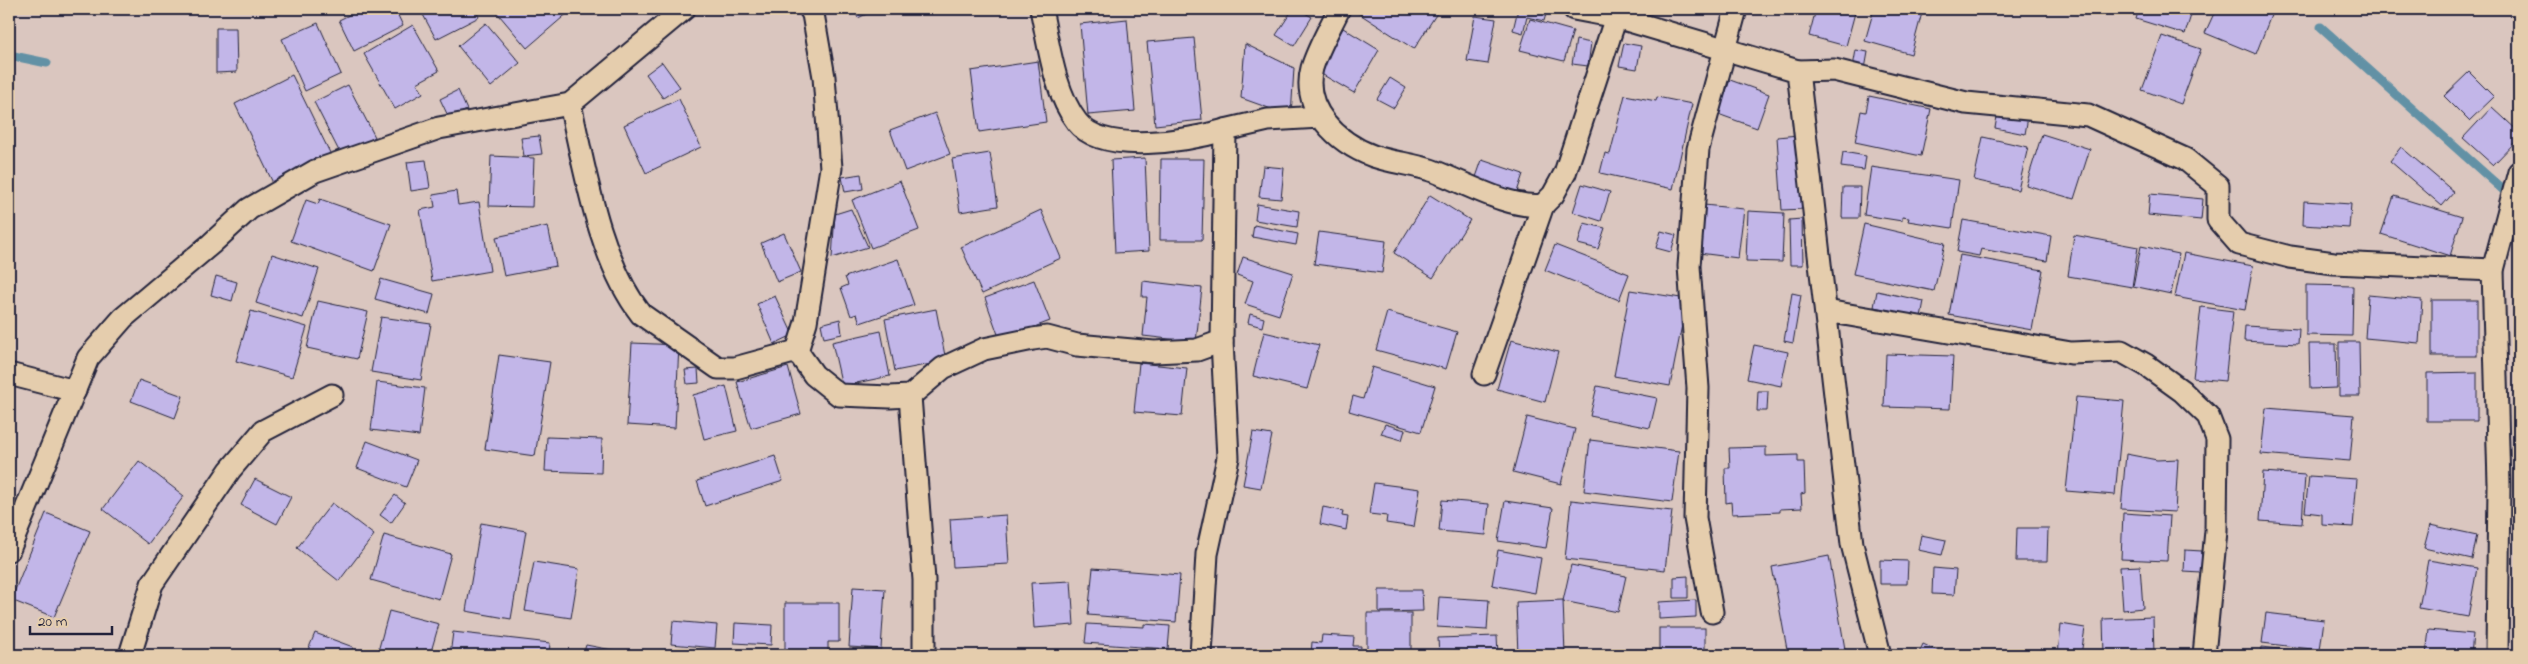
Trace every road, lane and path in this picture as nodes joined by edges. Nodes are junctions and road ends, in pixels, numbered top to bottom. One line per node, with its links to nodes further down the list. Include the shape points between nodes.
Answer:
1 (684, 9): 10 (street)
2 (810, 9): 18 (street, via 824,77 831,168 806,322)
3 (1041, 9): 12 (street, via 1060,90 1077,123 1092,133 1113,141 1142,142 1198,137)
4 (1339, 9): 11 (street, via 1312,68 1310,91)
5 (1574, 9): 7 (street)
6 (1736, 9): 8 (street)
7 (1616, 17): 8 (street); 14 (street, via 1565,173 1553,195)
8 (1724, 50): 9 (street); 25 (street, via 1698,149 1690,266 1698,388 1695,518)
9 (1798, 71): 15 (street, via 1834,70 1966,103 2088,115 2185,159 2218,186 2218,220 2239,244 2290,257 2334,263); 16 (street)
10 (570, 104): 18 (street, via 590,191 611,258 641,314 718,368 735,368); 21 (street, via 439,128 315,171 249,208 123,318 88,358)
11 (1320, 117): 12 (street, via 1268,120); 14 (street, via 1345,143 1373,156 1433,171 1529,207)
12 (1225, 130): 17 (street)
13 (2519, 172): 15 (street)
14 (1543, 205): 20 (street)
15 (2493, 270): 31 (street, via 2499,484)
16 (1826, 311): 29 (street, via 1852,544); 30 (street, via 2071,353 2121,351 2182,392 2208,416 2217,440 2216,530)
17 (1222, 341): 23 (street, via 1197,350 1154,352 1033,339 984,349 943,368); 28 (street, via 1228,458 1208,554)
18 (797, 351): 23 (street, via 814,375 839,395 864,398)
19 (9, 374): 21 (street)
20 (1484, 374)
21 (75, 392): 24 (street)
22 (332, 395): 26 (street, via 264,431 230,470 152,584)
23 (910, 396): 27 (street, via 924,580)
24 (9, 550)
25 (1712, 612)
26 (130, 655)
27 (924, 655)
28 (1201, 655)
29 (1880, 655)
30 (2204, 655)
31 (2497, 655)

